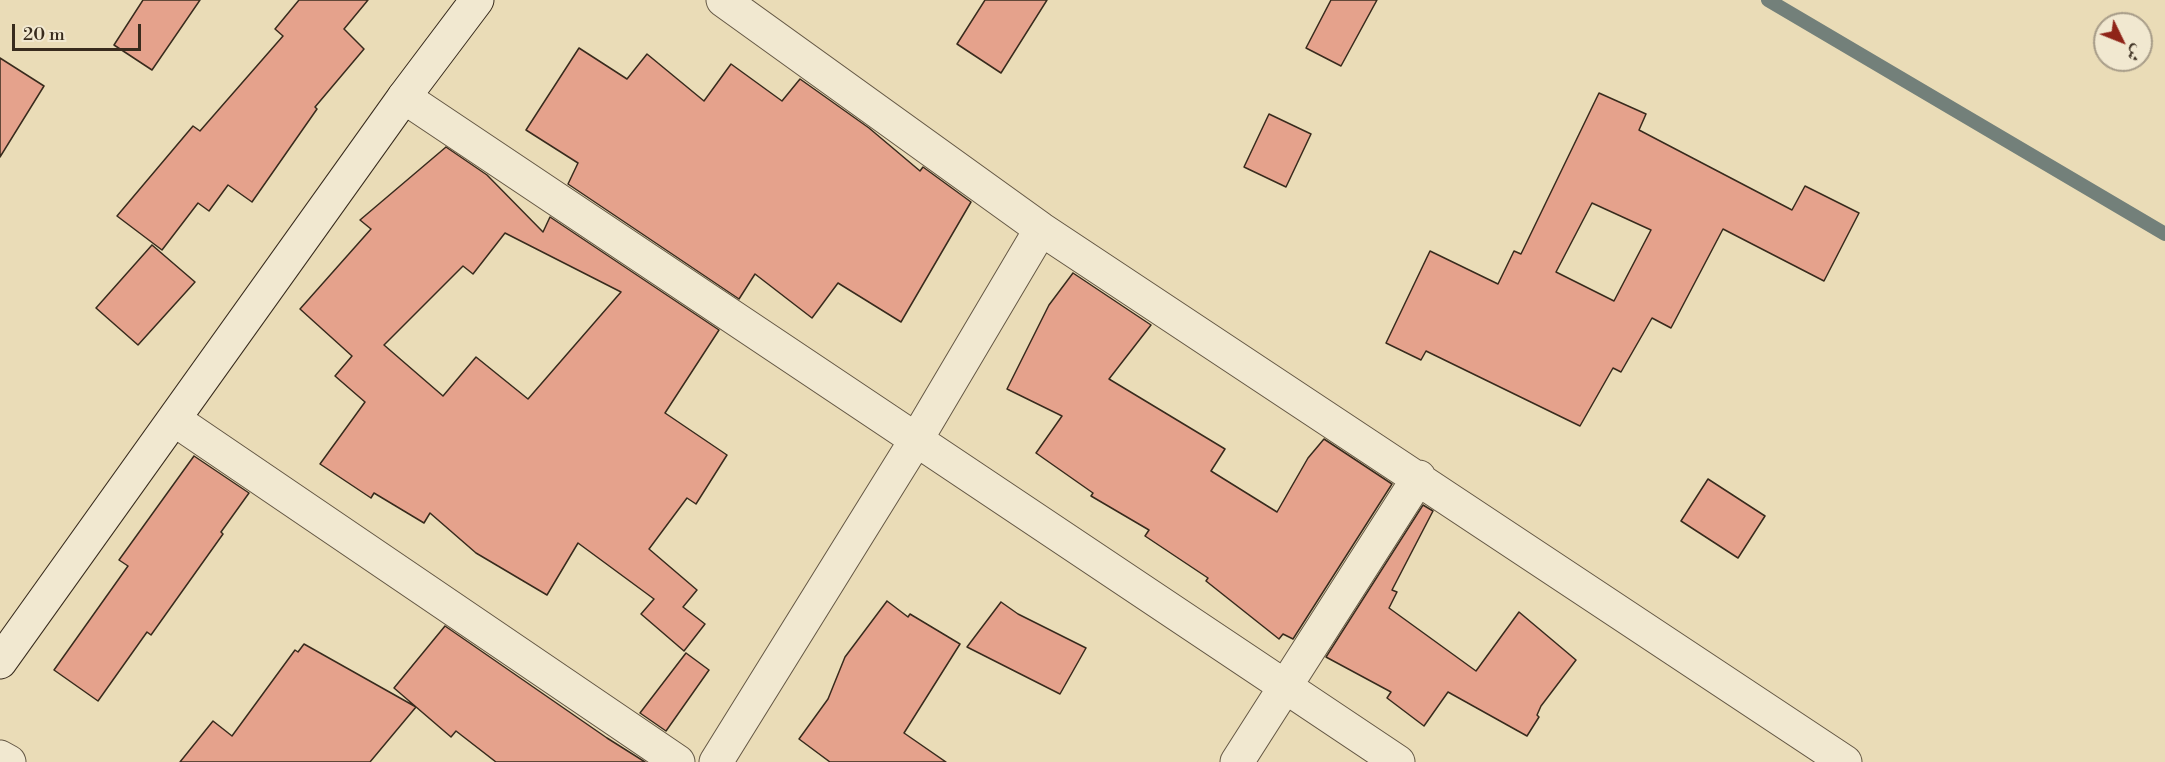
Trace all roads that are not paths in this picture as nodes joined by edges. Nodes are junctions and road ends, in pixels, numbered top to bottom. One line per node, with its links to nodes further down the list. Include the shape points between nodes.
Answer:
1 (477, 0): 3 (street)
2 (723, 0): 4 (street)
3 (404, 97): 5 (street); 6 (street)
4 (1041, 229): 6 (street); 7 (street)
5 (175, 420): 8 (street); 12 (street)
6 (916, 440): 9 (street); 13 (street)
7 (1419, 477): 9 (street); 16 (street)
8 (0, 662)
9 (1286, 687): 14 (street); 15 (street)
10 (0, 757): 11 (street)
11 (9, 762)
12 (678, 762)
13 (716, 762)
14 (1237, 762)
15 (1398, 762)
16 (1845, 762)

